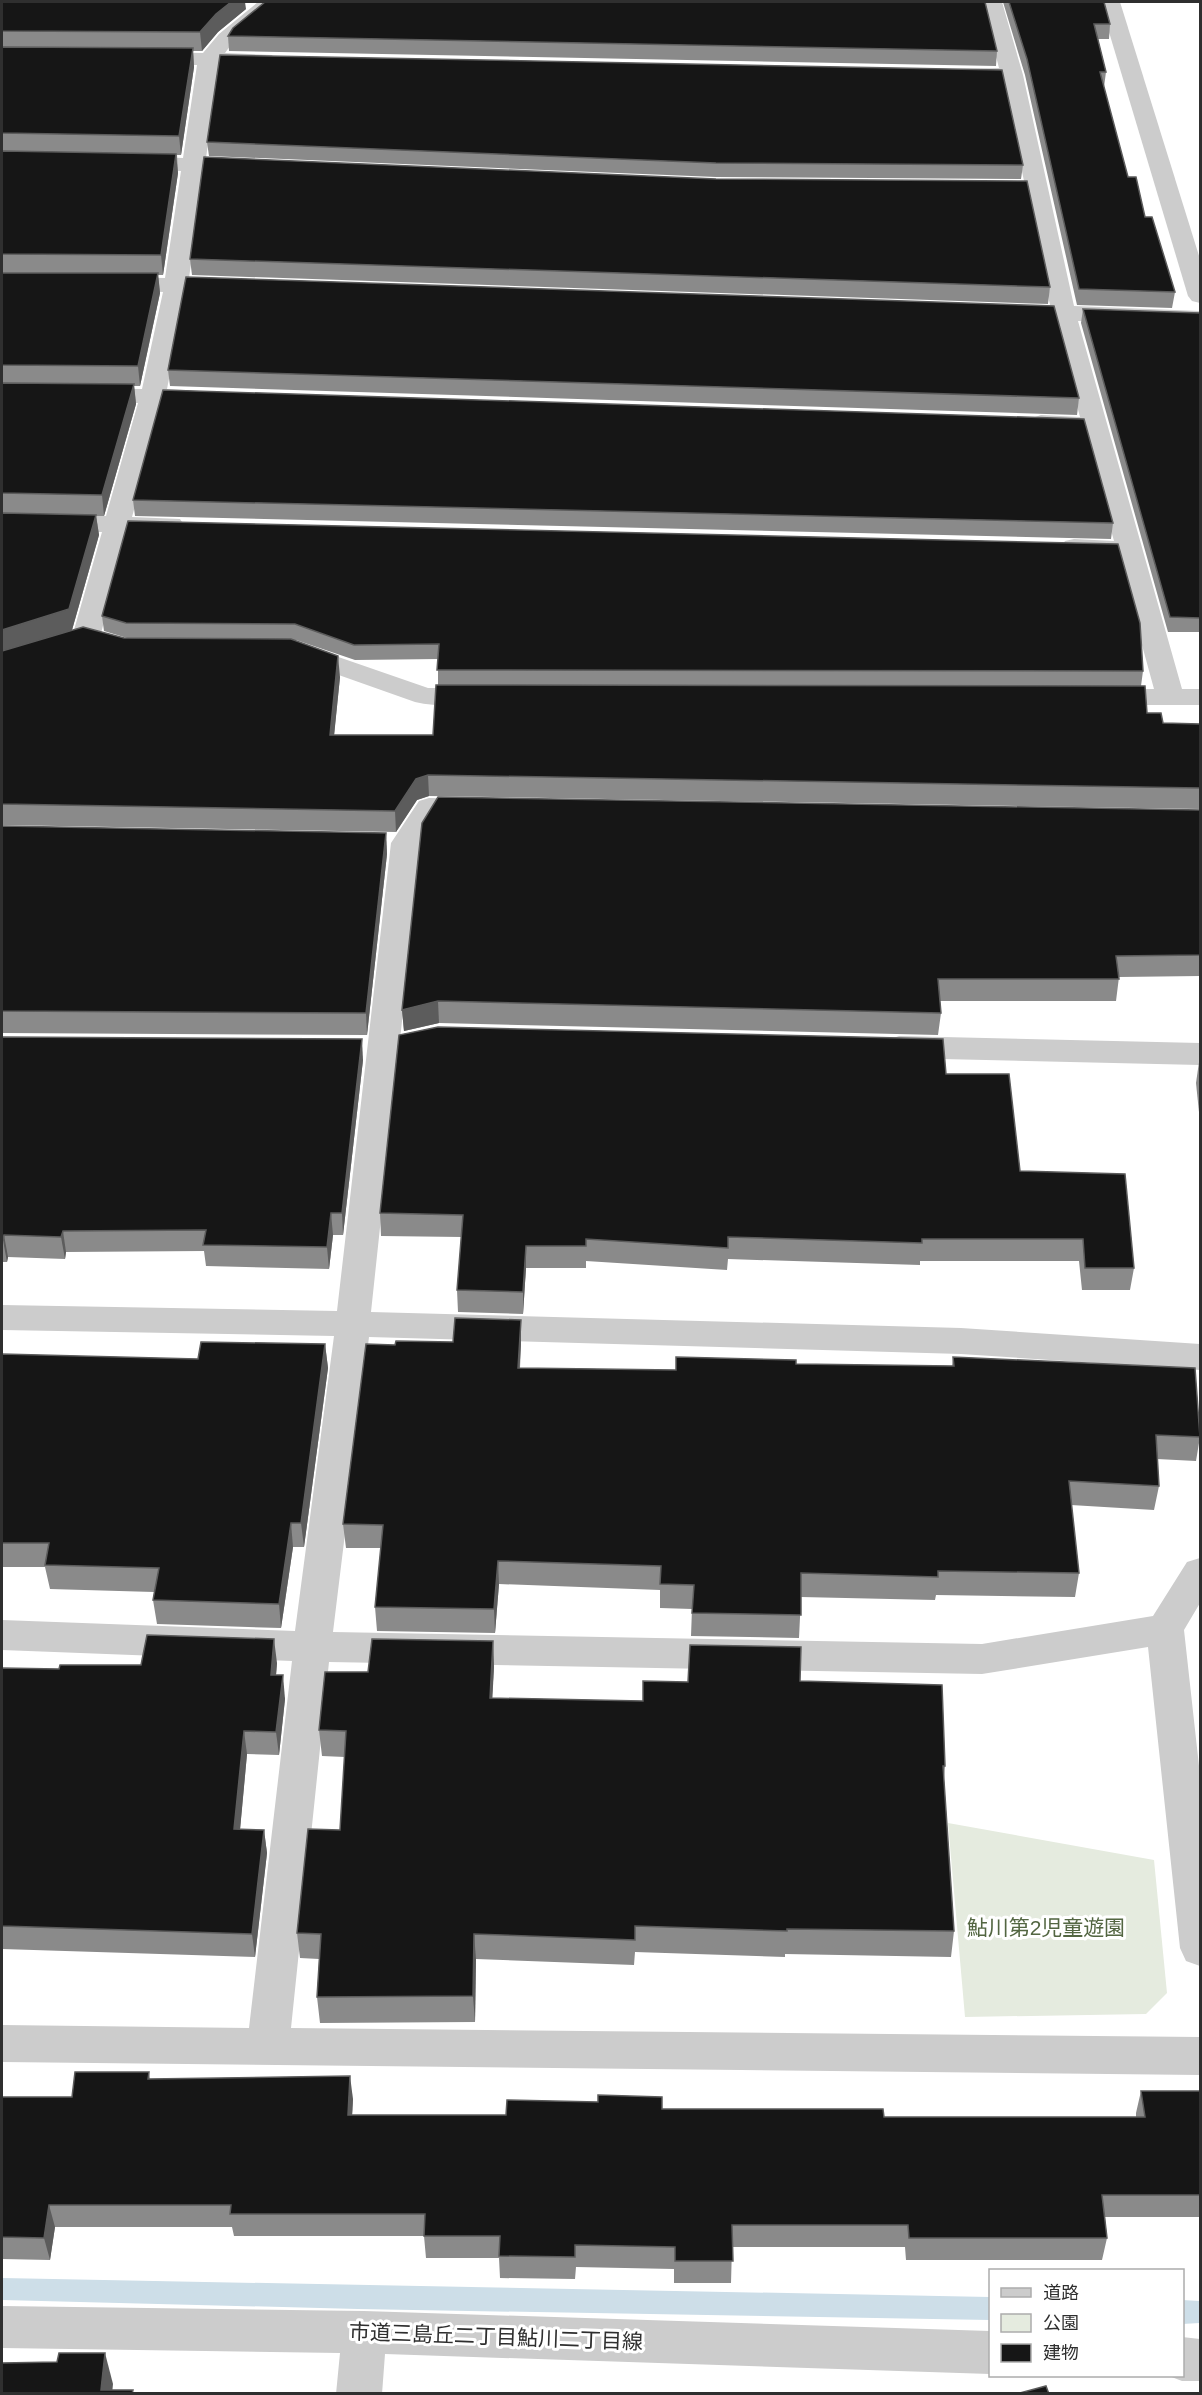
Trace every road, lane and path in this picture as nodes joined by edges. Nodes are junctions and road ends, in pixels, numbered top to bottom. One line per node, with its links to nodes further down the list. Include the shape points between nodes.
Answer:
1 (270, 2): 5 (street, via 226,38)
2 (992, 2): 8 (street)
3 (1110, 2): 17 (street)
4 (128, 58): 5 (street)
5 (209, 58): 6 (street); 10 (street)
6 (281, 60)
7 (940, 73): 8 (street)
8 (1012, 75): 13 (street)
9 (115, 163): 10 (street)
10 (194, 164): 11 (street); 15 (street)
11 (265, 167)
12 (965, 188): 13 (street)
13 (1036, 188): 19 (street)
14 (94, 284): 15 (street)
15 (176, 284): 16 (street); 22 (street)
16 (259, 287)
17 (1200, 295)
18 (993, 311): 19 (street)
19 (1064, 313): 20 (street); 25 (street)
20 (1200, 318)
21 (2, 394): 22 (street)
22 (153, 395): 23 (street); 27 (street)
23 (224, 398)
24 (1023, 423): 25 (street)
25 (1094, 425): 30 (street)
26 (2, 523): 27 (street)
27 (118, 524): 28 (street); 31 (street)
28 (201, 526)
29 (1045, 547): 30 (street)
30 (1128, 549): 35 (street)
31 (86, 641)
32 (273, 650): 33 (street, via 296,650 426,696)
33 (508, 696)
34 (1075, 697): 35 (street)
35 (1170, 697): 36 (street)
36 (1200, 697)
37 (501, 808): 40 (street, via 429,807 394,843)
38 (416, 1041): 40 (street)
39 (867, 1046): 41 (street)
40 (371, 1048): 43 (street)
41 (1200, 1054)
42 (2, 1317): 43 (street)
43 (353, 1324): 44 (street, via 961,1341); 48 (street)
44 (1200, 1357)
45 (1200, 1572): 46 (street)
46 (1165, 1629): 48 (street, via 982,1659); 49 (street)
47 (2, 1635): 48 (street)
48 (312, 1647): 51 (street)
49 (1200, 1948)
50 (2, 2044): 51 (street)
51 (268, 2048): 52 (street)
52 (1200, 2056)
53 (2, 2327): 54 (street, 市道三島丘二丁目鮎川二丁目線)
54 (364, 2332): 55 (street, 市道三島丘二丁目鮎川二丁目線); 58 (street)
55 (989, 2353)
56 (1184, 2359): 57 (street)
57 (1200, 2360)
58 (359, 2394)

